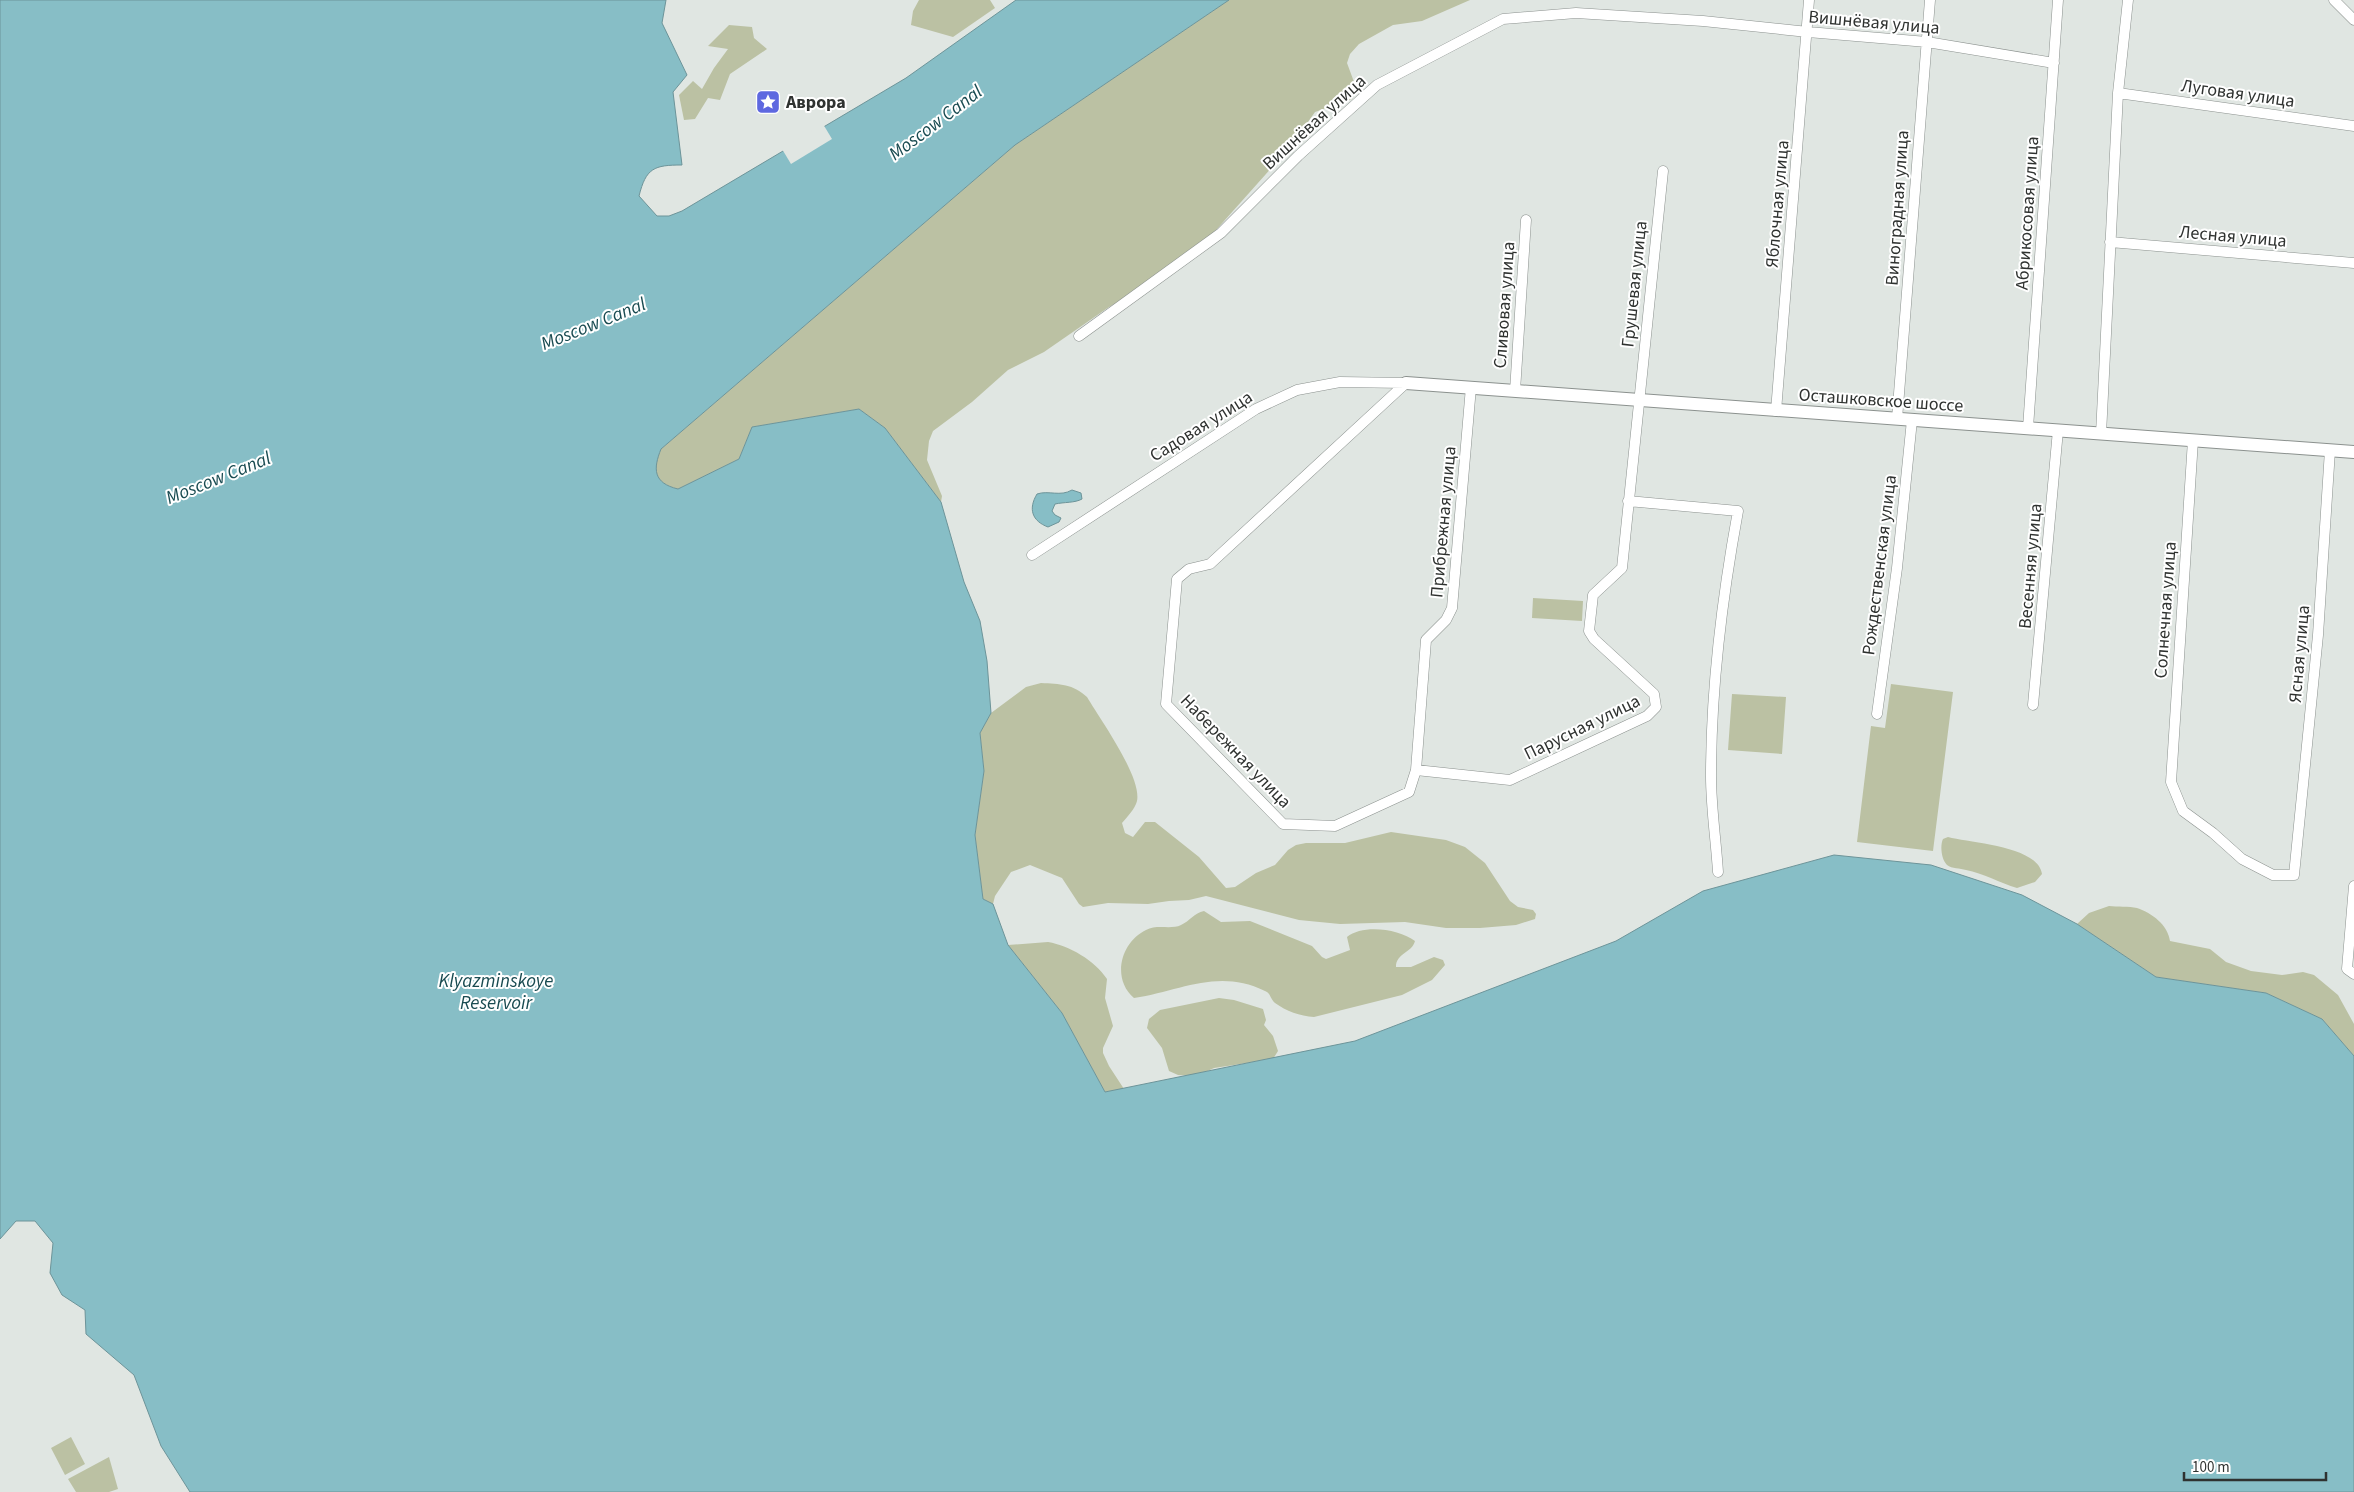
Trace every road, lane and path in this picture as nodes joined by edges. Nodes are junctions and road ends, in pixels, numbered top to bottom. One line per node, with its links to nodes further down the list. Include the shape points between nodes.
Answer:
1 (1809, 0): 7 (street, Яблочная улица)
2 (1930, 0): 8 (street, Виноградная улица)
3 (2058, 0): 9 (street, Абрикосовая улица)
4 (2128, 0): 10 (street)
5 (2334, 0): 6 (street)
6 (2354, 20)
7 (1808, 32): 8 (street, Вишнёвая улица); 16 (street, Вишнёвая улица, via 1576,13 1503,19 1377,85 1298,156 1221,233); 21 (street, Яблочная улица)
8 (1927, 42): 9 (street, Вишнёвая улица); 22 (street, Виноградная улица)
9 (2054, 63): 24 (street, Абрикосовая улица)
10 (2118, 93): 11 (street, Луговая улица); 14 (street)
11 (2354, 126)
12 (1663, 171): 20 (street, Грушевая улица)
13 (1526, 220): 19 (street, Сливовая улица)
14 (2110, 242): 15 (street, Лесная улица); 26 (street)
15 (2354, 263)
16 (1079, 336)
17 (1406, 383): 18 (street, Осташковское шоссе); 31 (street, Садовая улица, via 1340,382 1297,390 1256,410); 34 (street, Набережная улица, via 1210,564 1189,569 1177,579 1166,704 1283,824 1334,826 1409,792)
18 (1471, 386): 19 (street, Осташковское шоссе); 34 (street, Прибрежная улица, via 1452,608 1446,620 1426,640)
19 (1515, 391): 20 (street, Осташковское шоссе)
20 (1638, 401): 21 (street, Осташковское шоссе); 30 (street, Парусная улица)
21 (1776, 411): 22 (street, Осташковское шоссе)
22 (1897, 419): 23 (street, Осташковское шоссе)
23 (1912, 420): 24 (street, Осташковское шоссе); 33 (street, Рождественская улица, via 1897,568)
24 (2028, 428): 25 (street, Осташковское шоссе)
25 (2058, 430): 26 (street, Осташковское шоссе); 32 (street, Весенняя улица)
26 (2101, 434): 27 (street, Осташковское шоссе)
27 (2192, 440): 28 (street, Осташковское шоссе); 35 (street, Солнечная улица, via 2171,782 2183,811 2242,859 2273,875 2294,875)
28 (2330, 450): 29 (street, Осташковское шоссе); 35 (street, Ясная улица, via 2318,635)
29 (2354, 452)
30 (1628, 500): 34 (street, Парусная улица, via 1622,568 1593,595 1589,631 1654,694 1656,707 1647,716 1510,780); 36 (street, via 1738,511 1724,585 1717,666 1711,777)
31 (1032, 555)
32 (2033, 705)
33 (1877, 714)
34 (1416, 770)
35 (2295, 860)
36 (1718, 872)
37 (2354, 886): 38 (street, via 2348,969)
38 (2354, 974)

